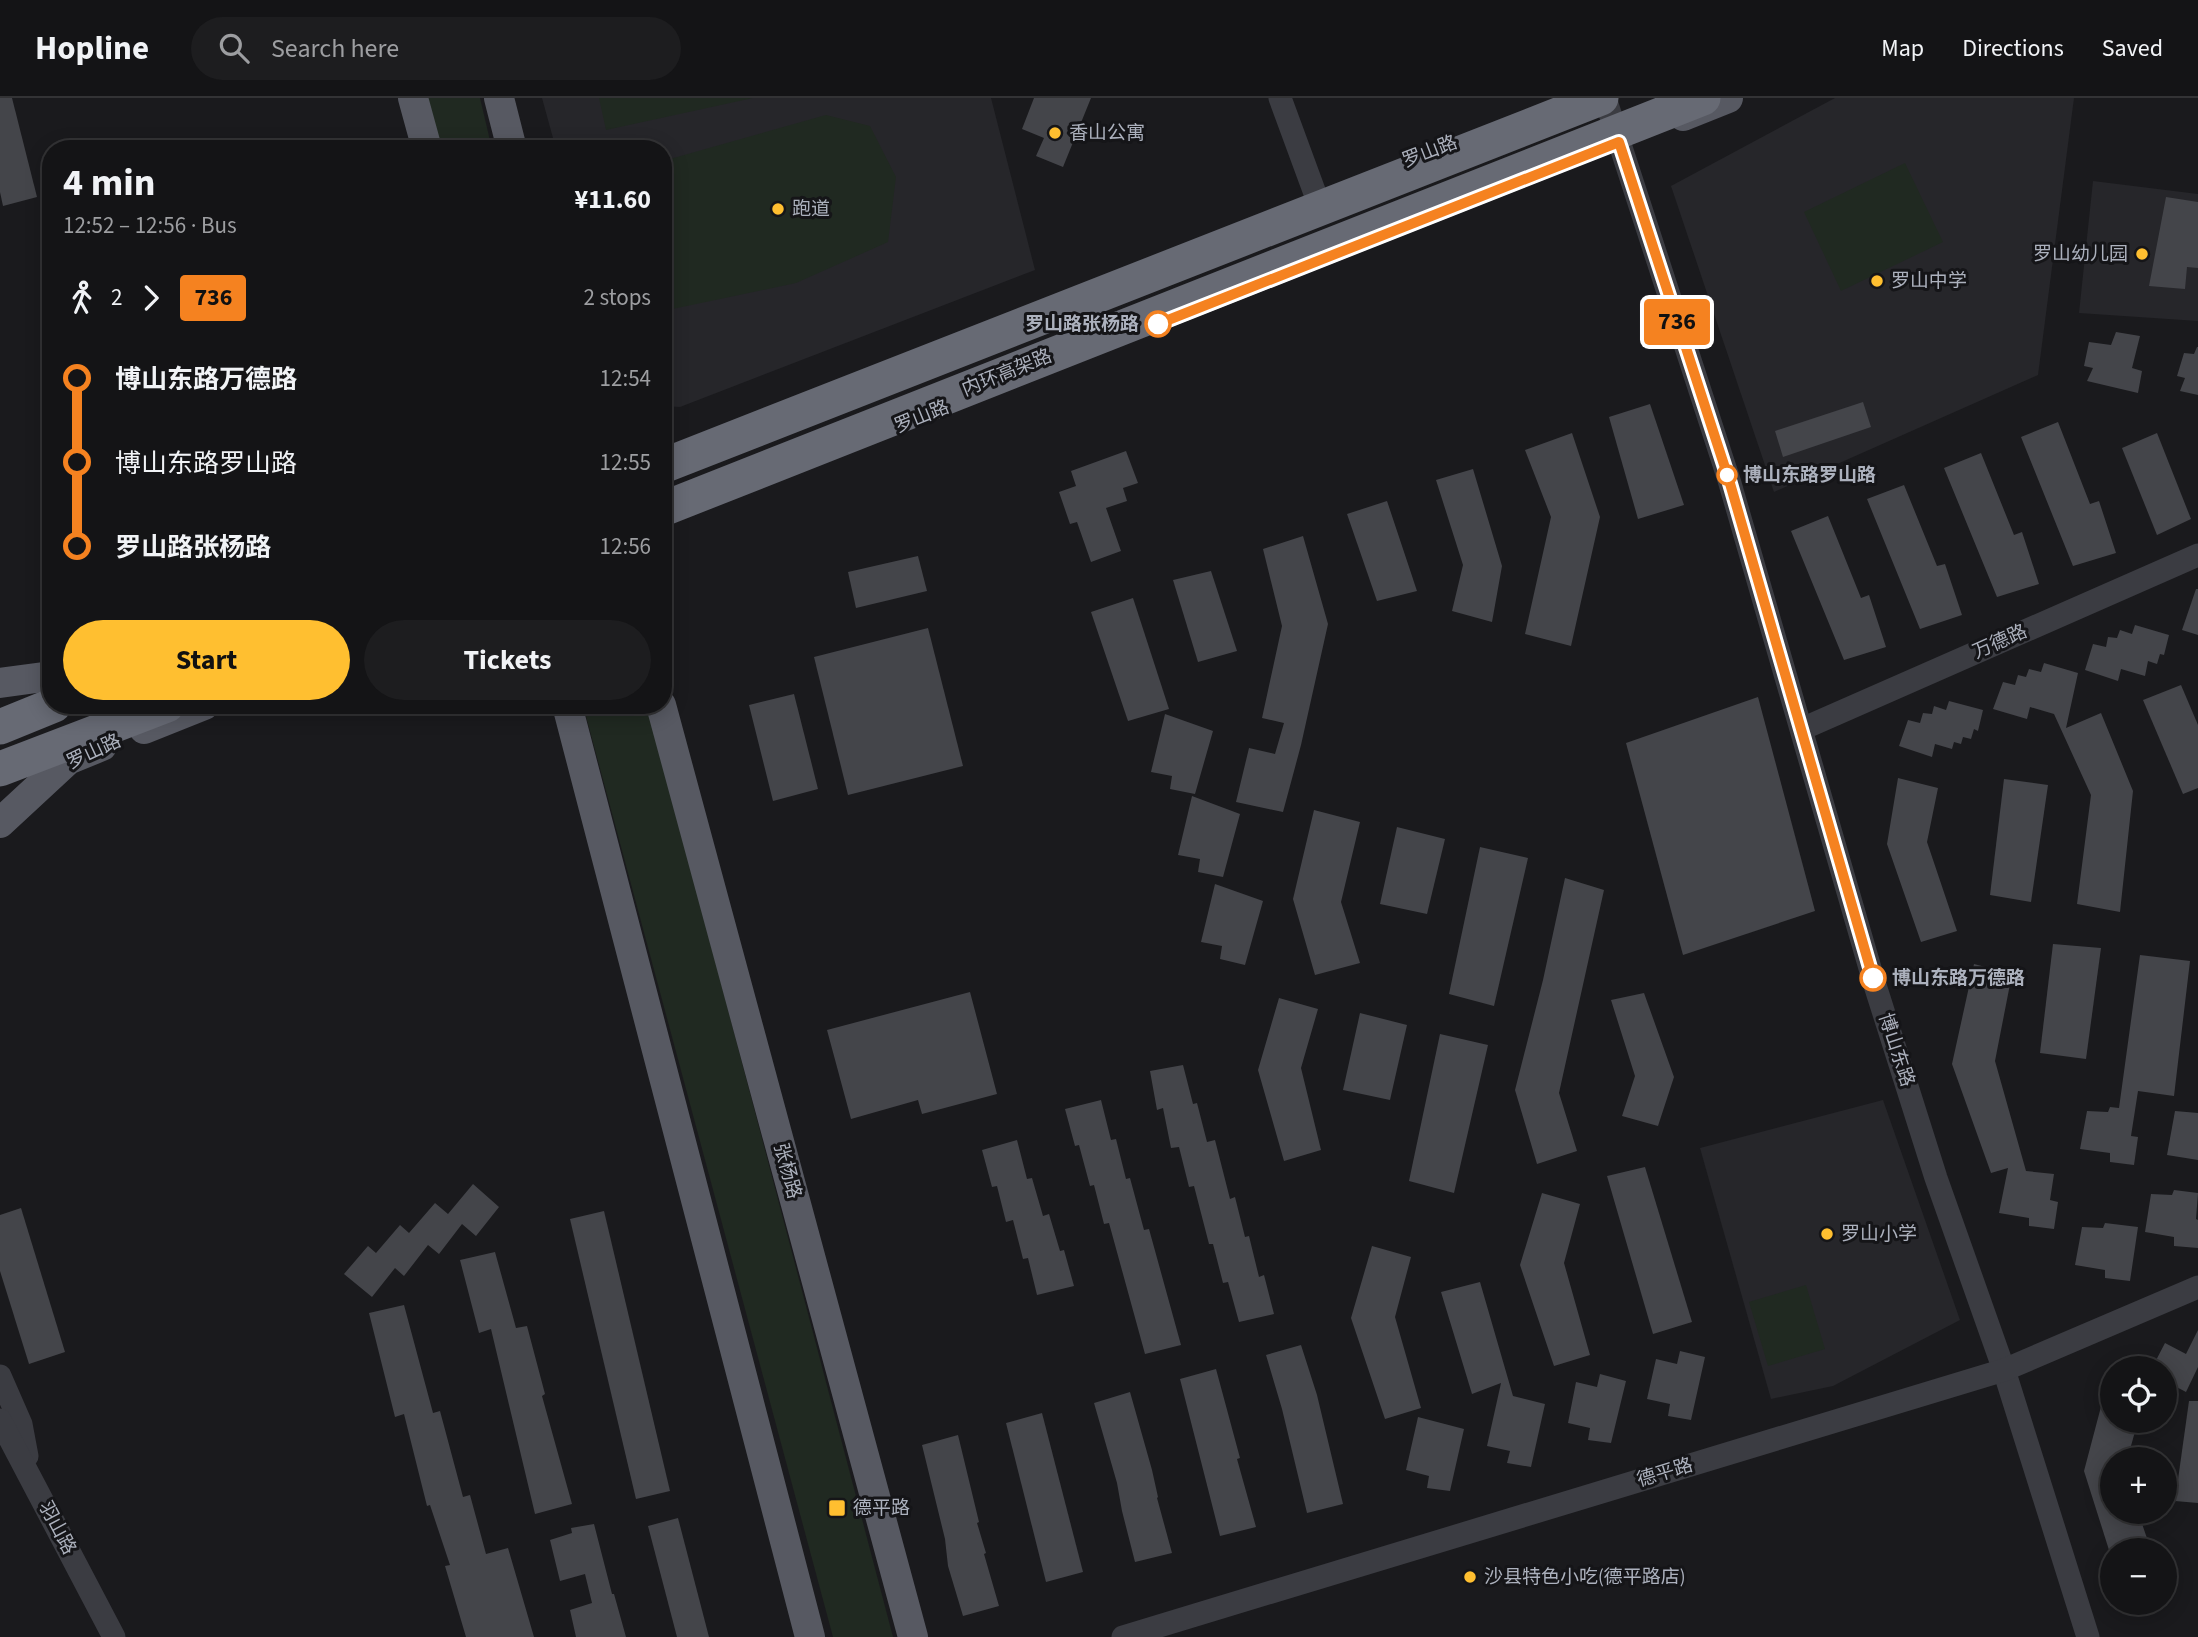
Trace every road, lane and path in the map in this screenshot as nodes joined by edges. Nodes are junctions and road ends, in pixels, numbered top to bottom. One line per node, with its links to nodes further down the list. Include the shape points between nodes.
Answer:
1 (413, 98): 8 (main road)
2 (499, 98): 9 (main road)
3 (1280, 98): 11 (street)
4 (1569, 98): 11 (main road, 罗山路)
5 (1603, 98): 10 (street, 博山东路); 13 (highway, 内环高架路)
6 (1703, 98): 14 (highway, 内环高架路, bridge)
7 (1728, 98): 10 (main road, 罗山路)
8 (425, 140)
9 (510, 140)
10 (1619, 142): 15 (main road, 罗山路); 25 (street, 博山东路, via 1729,480)
11 (1316, 196): 12 (main road, 罗山路)
12 (672, 445)
13 (672, 462)
14 (672, 505)
15 (672, 516)
16 (2198, 555): 25 (street, 万德路)
17 (42, 677): 18 (main road)
18 (0, 682)
19 (42, 710): 24 (highway)
20 (145, 714): 26 (highway)
21 (182, 714): 27 (main road, 罗山路, via 68,760)
22 (569, 714): 35 (main road)
23 (664, 714): 36 (main road, 张杨路)
24 (0, 727)
25 (1802, 729): 29 (street, 博山东路, via 1936,1178)
26 (0, 769)
27 (0, 823)
28 (2198, 1287): 29 (street, 德平路)
29 (2004, 1370): 37 (street, 德平路); 38 (street, 博山东路)
30 (0, 1376): 33 (street, via 21,1424)
31 (0, 1420): 33 (street, 羽山路)
32 (0, 1454): 33 (street)
33 (32, 1480): 34 (street, 羽山路)
34 (114, 1637)
35 (810, 1637)
36 (913, 1637)
37 (1123, 1637)
38 (2088, 1637)

